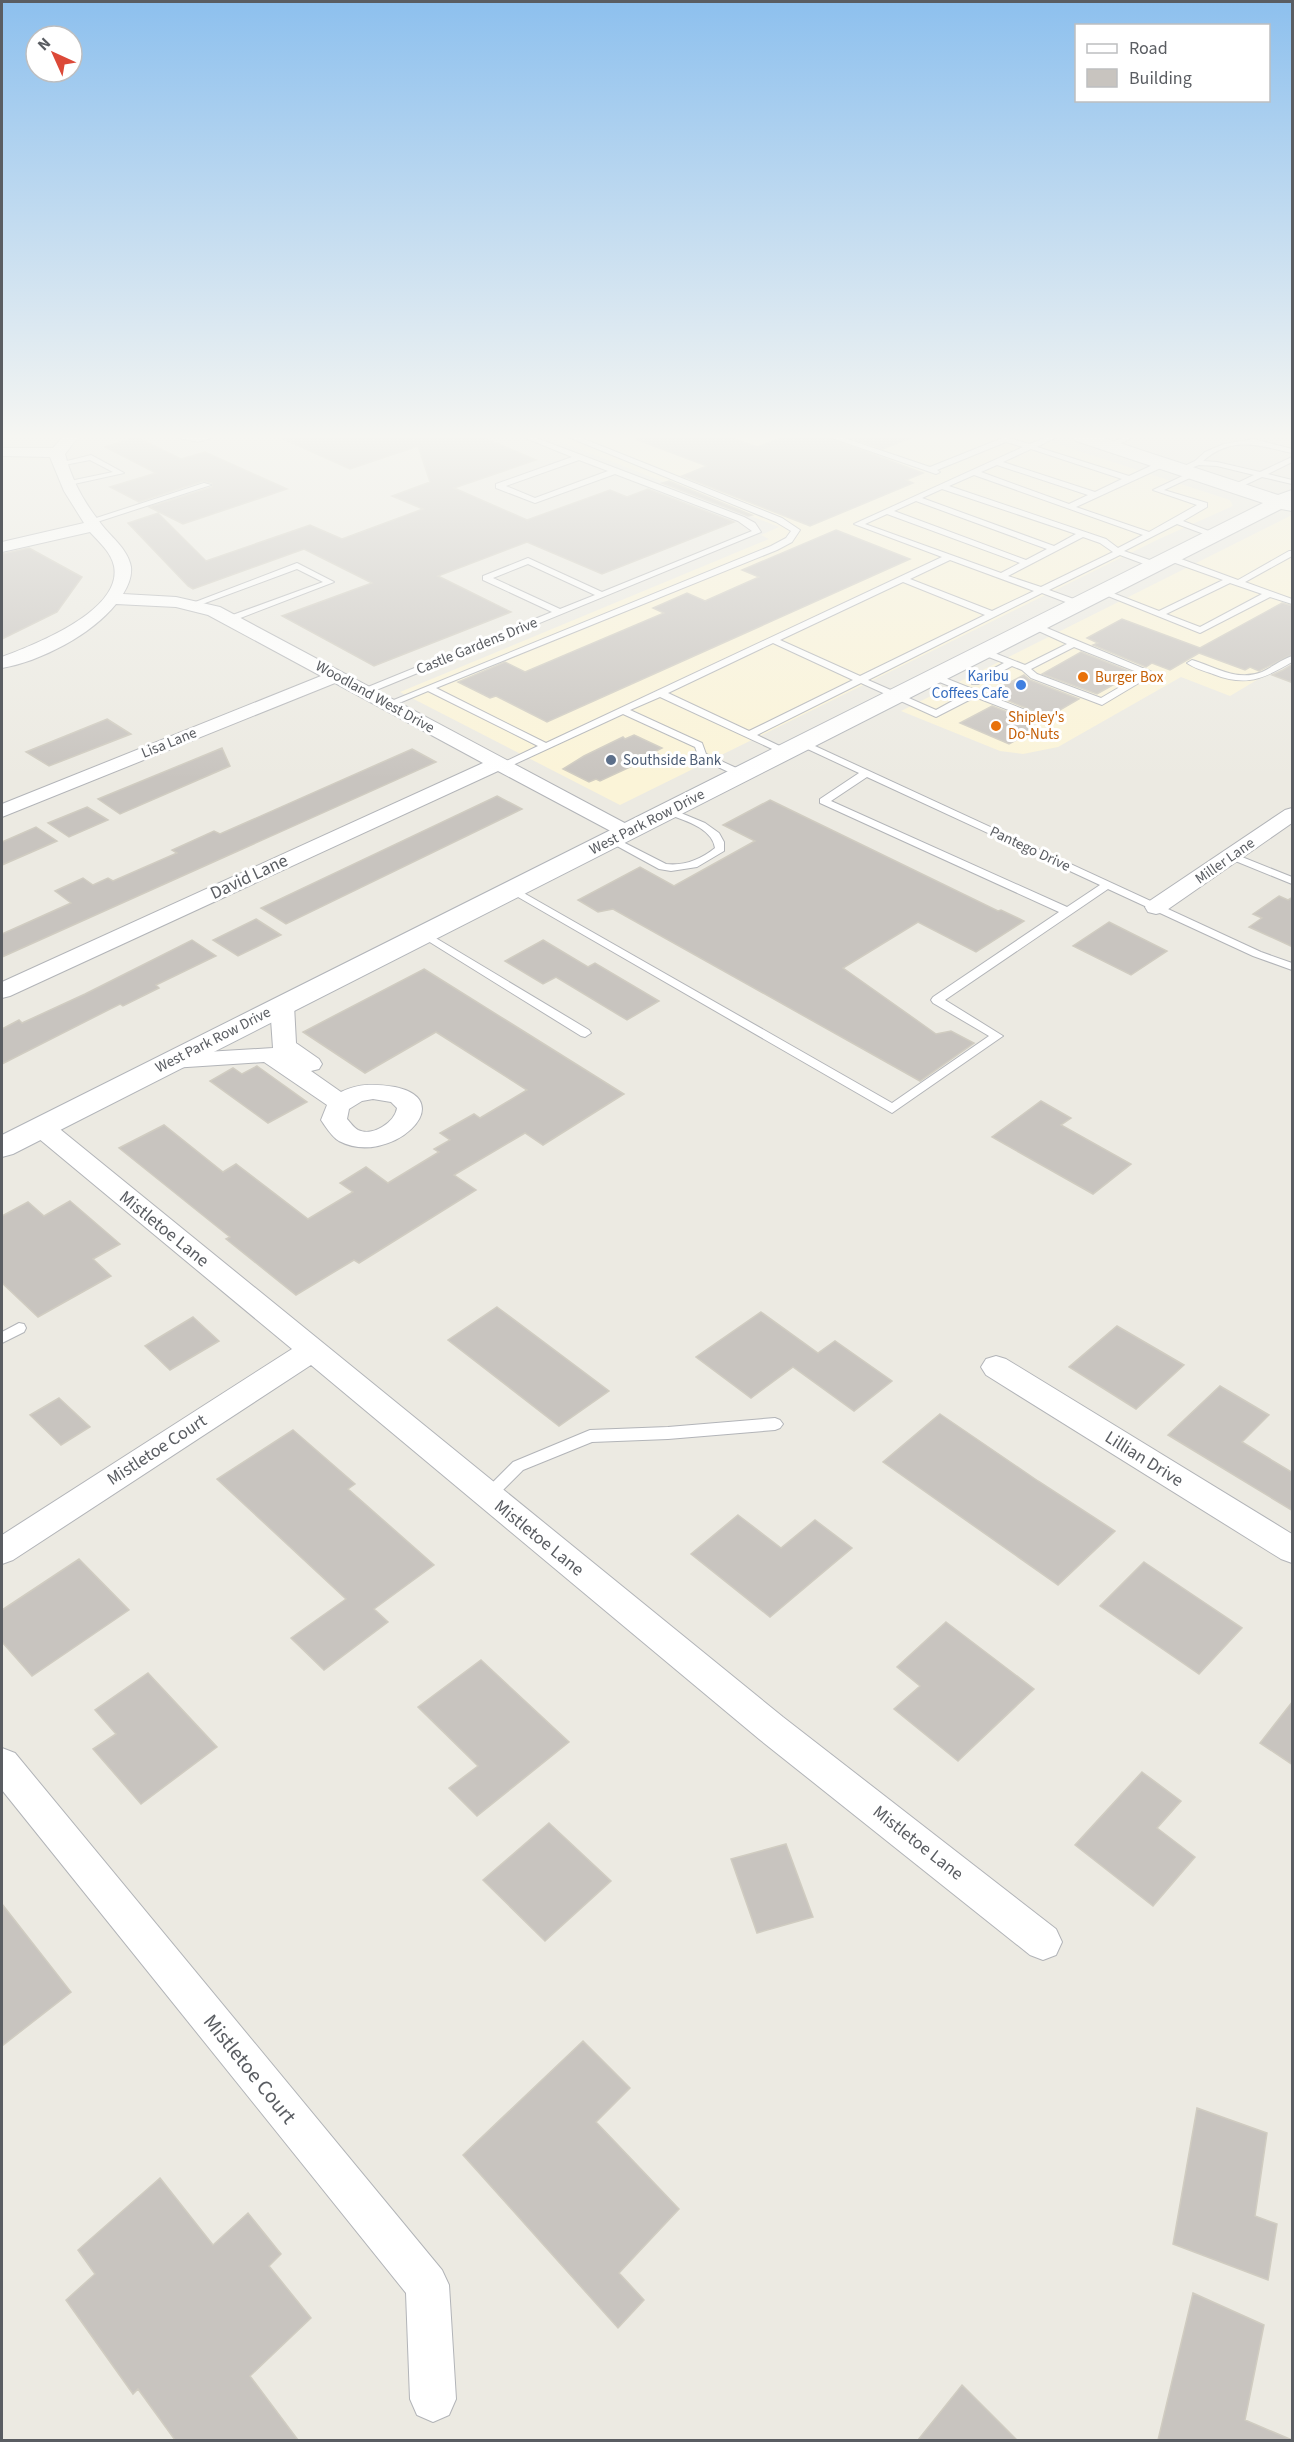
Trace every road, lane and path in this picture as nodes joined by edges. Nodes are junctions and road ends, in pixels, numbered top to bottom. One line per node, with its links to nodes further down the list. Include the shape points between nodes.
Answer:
1 (114, 551): 20 (street, via 121,559 123,574)
2 (710, 551): 19 (lane, Castle Gardens Drive)
3 (767, 551): 41 (lane)
4 (933, 551): 10 (lane)
5 (995, 551): 12 (lane)
6 (1051, 551): 12 (lane)
7 (1184, 551): 11 (main road, West Park Row Drive)
8 (1118, 552): 11 (lane); 16 (lane)
9 (1293, 553): 15 (lane)
10 (950, 557): 13 (lane); 14 (lane)
11 (1163, 562): 15 (lane); 17 (main road, West Park Row Drive)
12 (1027, 563): 13 (lane)
13 (1001, 576): 16 (lane)
14 (902, 579): 26 (lane); 29 (lane)
15 (1233, 581): 18 (lane); 25 (lane)
16 (1042, 591): 23 (lane); 26 (lane)
17 (1102, 592): 23 (main road, West Park Row Drive); 25 (lane)
18 (1269, 594): 21 (lane); 25 (lane, via 1200,630)
19 (602, 595): 24 (lane, Castle Gardens Drive); 24 (lane, via 528,561 486,578)
20 (112, 599): 22 (street, Woodland West Drive); 33 (street, via 71,634)
21 (1293, 602)
22 (194, 604): 27 (street, Woodland West Drive); 27 (lane, via 297,566 330,582)
23 (1079, 604): 28 (main road, West Park Row Drive)
24 (559, 612): 42 (lane, Castle Gardens Drive)
25 (1159, 614)
26 (993, 615): 39 (lane)
27 (230, 619): 37 (street, Woodland West Drive)
28 (1035, 626): 30 (lane); 31 (main road, West Park Row Drive)
29 (773, 640): 39 (lane); 43 (lane)
30 (1074, 644): 36 (lane); 36 (lane, via 1149,674 1102,702 1034,676)
31 (984, 652): 34 (lane); 38 (main road, West Park Row Drive)
32 (1293, 659): 35 (lane, via 1261,678 1246,681)
33 (2, 663)
34 (1011, 663): 36 (lane); 40 (lane)
35 (1192, 663)
36 (1025, 668)
37 (336, 676): 42 (street, Woodland West Drive); 55 (street, Lisa Lane)
38 (935, 677): 44 (lane); 45 (main road, West Park Row Drive)
39 (859, 681): 45 (lane); 49 (lane)
40 (975, 682)
41 (429, 688): 46 (lane); 50 (lane)
42 (366, 691): 46 (street, Woodland West Drive)
43 (660, 693): 47 (lane); 49 (lane, Pantego Drive)
44 (975, 693): 45 (lane, via 936,714); 48 (lane)
45 (897, 696): 51 (main road, West Park Row Drive)
46 (389, 704): 52 (street, Woodland West Drive)
47 (624, 711): 50 (lane); 54 (lane, via 699,745 702,756)
48 (1045, 721)
49 (749, 735): 51 (lane, Pantego Drive)
50 (547, 747): 52 (lane)
51 (794, 748): 53 (lane, Pantego Drive); 54 (main road, West Park Row Drive)
52 (499, 765): 58 (street, Woodland West Drive); 67 (street, David Lane)
53 (866, 773): 61 (lane, Pantego Drive); 64 (lane, via 824,801)
54 (741, 774): 56 (main road, West Park Row Drive)
55 (2, 811)
56 (669, 811): 58 (main road, West Park Row Drive); 58 (lane, via 715,835 720,849 696,864 671,869)
57 (1293, 814): 59 (street, Miller Lane)
58 (619, 836): 62 (main road, West Park Row Drive)
59 (1232, 856): 60 (lane); 63 (street, Miller Lane)
60 (1293, 881)
61 (1107, 885): 63 (lane, Pantego Drive); 64 (lane)
62 (511, 891): 64 (lane, via 892,1109 997,1036 937,1000); 65 (main road, West Park Row Drive)
63 (1156, 907): 66 (lane, Pantego Drive)
64 (1068, 912)
65 (424, 934): 68 (main road, West Park Row Drive); 69 (lane)
66 (1293, 967)
67 (2, 991)
68 (282, 1005): 70 (street); 71 (main road, West Park Row Drive)
69 (585, 1033)
70 (277, 1050): 71 (street); 72 (street)
71 (172, 1061): 73 (main road, West Park Row Drive)
72 (348, 1099)
73 (41, 1127): 74 (main road, West Park Row Drive); 77 (street, Mistletoe Lane)
74 (2, 1147)
75 (19, 1328): 76 (lane)
76 (2, 1338)
77 (312, 1350): 80 (street, Mistletoe Lane); 82 (street, Mistletoe Court)
78 (996, 1367): 81 (street, Lillian Drive)
79 (775, 1424): 80 (lane, via 590,1436 518,1466)
80 (487, 1496): 84 (street, Mistletoe Lane, via 771,1728)
81 (1293, 1550)
82 (2, 1551)
83 (2, 1764): 85 (street, Mistletoe Court, via 427,2286)
84 (1043, 1942)
85 (433, 2399)

